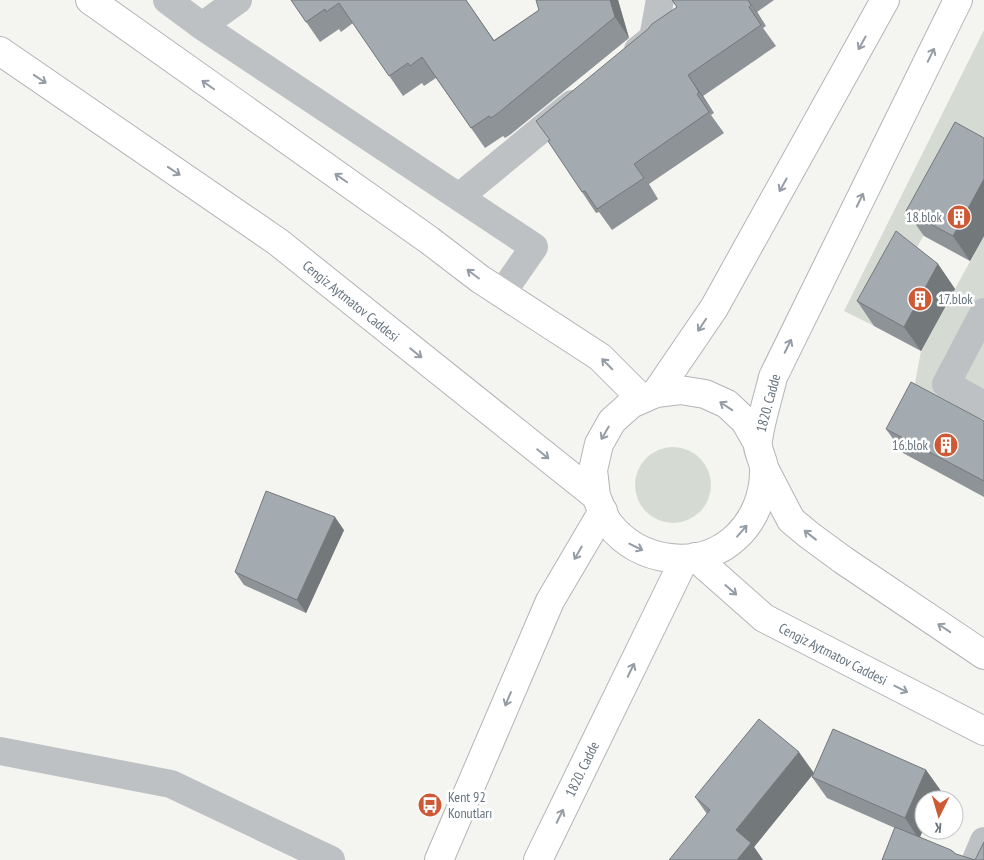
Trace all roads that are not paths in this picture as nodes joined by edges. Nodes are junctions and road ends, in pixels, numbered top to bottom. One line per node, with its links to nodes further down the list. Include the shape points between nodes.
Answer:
1 (90, 0): 12 (main road, one-way to 1)
2 (167, 0): 7 (street)
3 (238, 0): 7 (street)
4 (660, 0): 9 (street, via 653,38)
5 (886, 0): 14 (main road, one-way to 14, via 714,308)
6 (958, 0): 16 (main road, 1820. Cadde, one-way to 6, via 773,377)
7 (202, 26): 11 (street)
8 (0, 52): 18 (main road, Cengiz Aytmatov Caddesi, one-way to 18, via 278,242)
9 (616, 68)
10 (593, 86): 11 (street)
11 (458, 197): 12 (street, via 534,248)
12 (502, 293): 14 (main road, one-way to 12, via 600,357)
13 (984, 312): 15 (street, via 946,384)
14 (649, 396): 16 (main road, one-way to 14, via 745,421 727,404 704,394 680,390); 18 (main road, one-way to 18, via 632,404 612,421 599,444 593,470)
15 (984, 405)
16 (757, 442): 17 (main road, 1820. Cadde)
17 (764, 468): 19 (main road, 1820. Cadde, one-way to 17, via 710,554 734,540 751,520 762,495); 20 (main road, one-way to 17, via 843,560 791,520)
18 (599, 504): 19 (main road, Cengiz Aytmatov Caddesi, one-way to 19, via 608,523 628,544 655,557); 25 (main road, one-way to 25, via 550,601)
19 (690, 559): 21 (main road, Cengiz Aytmatov Caddesi, one-way to 21, via 764,618); 26 (main road, 1820. Cadde, one-way to 19)
20 (984, 655)
21 (984, 731)
22 (0, 751): 24 (street, via 171,784)
23 (984, 842): 27 (street)
24 (331, 860)
25 (439, 860)
26 (538, 860)
27 (976, 860)

